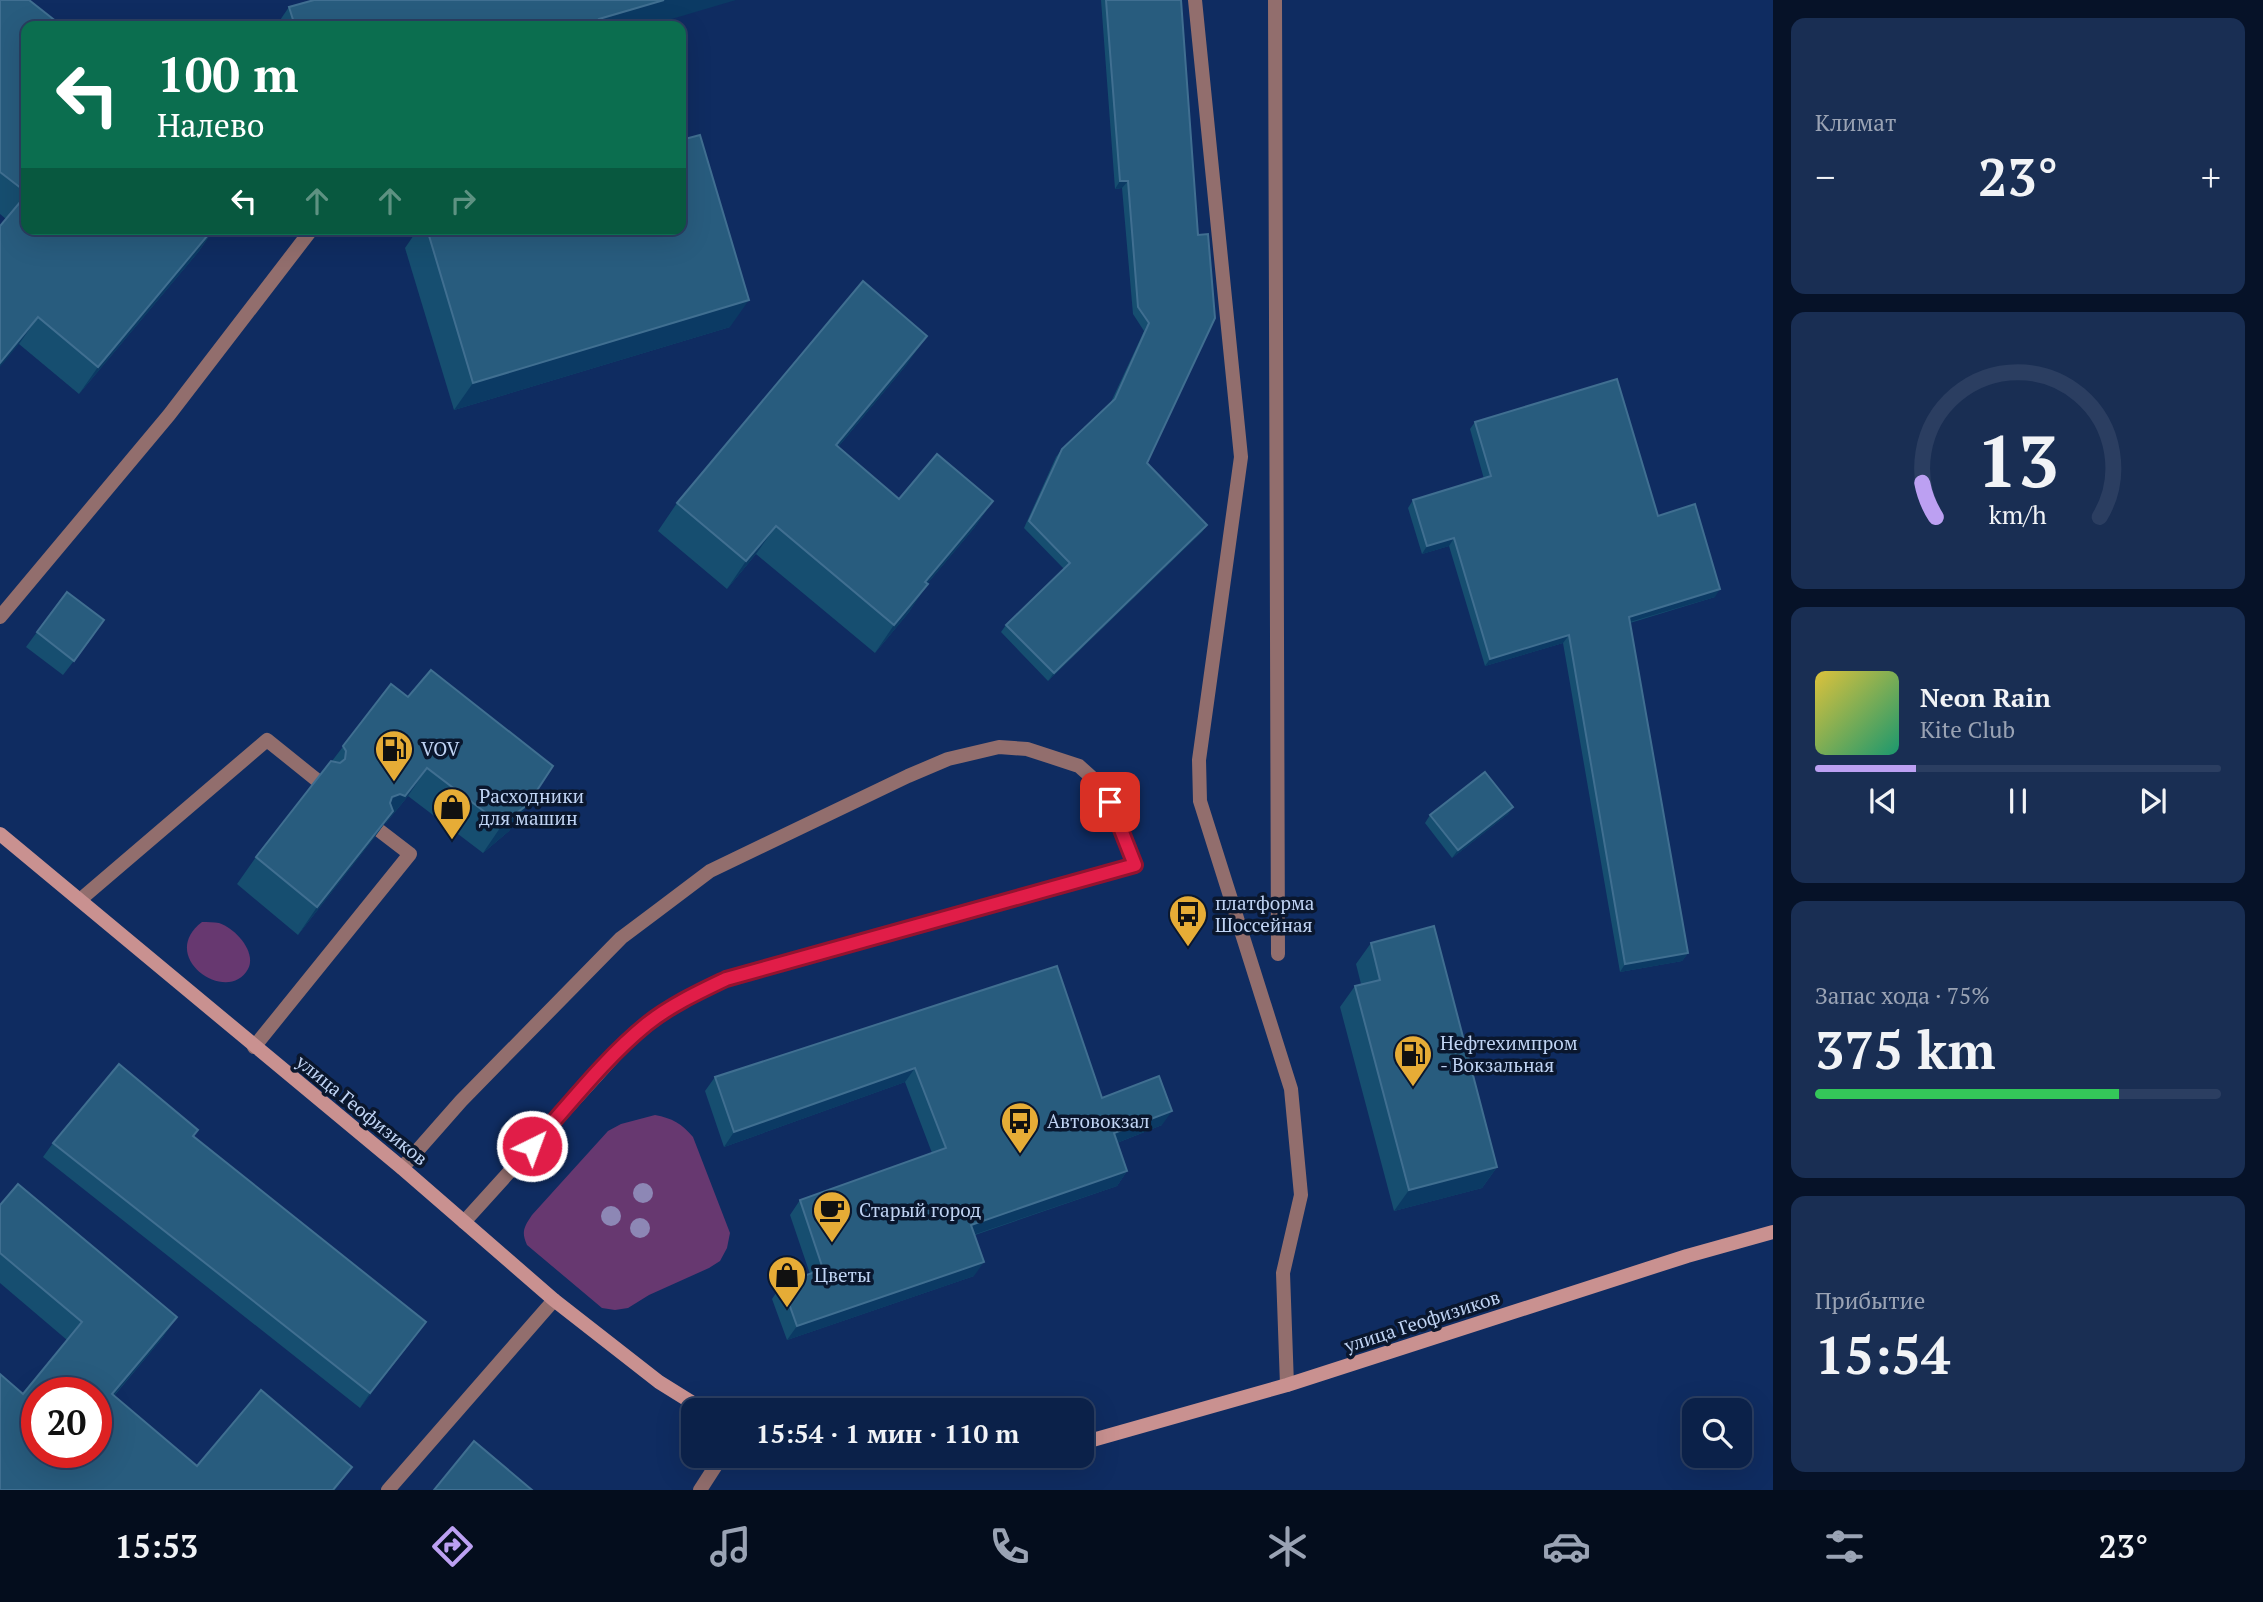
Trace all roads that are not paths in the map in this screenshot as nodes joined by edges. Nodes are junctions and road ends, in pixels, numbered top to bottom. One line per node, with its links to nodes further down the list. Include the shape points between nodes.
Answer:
1 (1195, 0): 15 (street, via 1241,457 1199,760 1200,801 1291,1089 1301,1195 1283,1273)
2 (1275, 0): 9 (street)
3 (307, 235): 4 (street, via 169,415)
4 (0, 617)
5 (318, 781): 8 (street, via 268,740)
6 (380, 831): 10 (street, via 410,854)
7 (0, 834): 8 (main road, улица Геофизиков)
8 (81, 899): 10 (main road, улица Геофизиков)
9 (1278, 954)
10 (254, 1046): 11 (main road, улица Геофизиков)
11 (402, 1168): 12 (main road, улица Геофизиков); 12 (street, via 621,938 710,871 908,776 948,759 999,747 1027,749 1079,765 1098,783 1135,865 726,979 686,998 647,1024 618,1052)
12 (464, 1222): 14 (main road, улица Геофизиков)
13 (1773, 1231): 15 (main road, улица Геофизиков)
14 (554, 1300): 16 (main road, улица Геофизиков); 19 (street)
15 (1287, 1385): 17 (main road, улица Геофизиков)
16 (685, 1398)
17 (1094, 1440)
18 (714, 1468): 20 (street)
19 (388, 1490)
20 (700, 1490)

